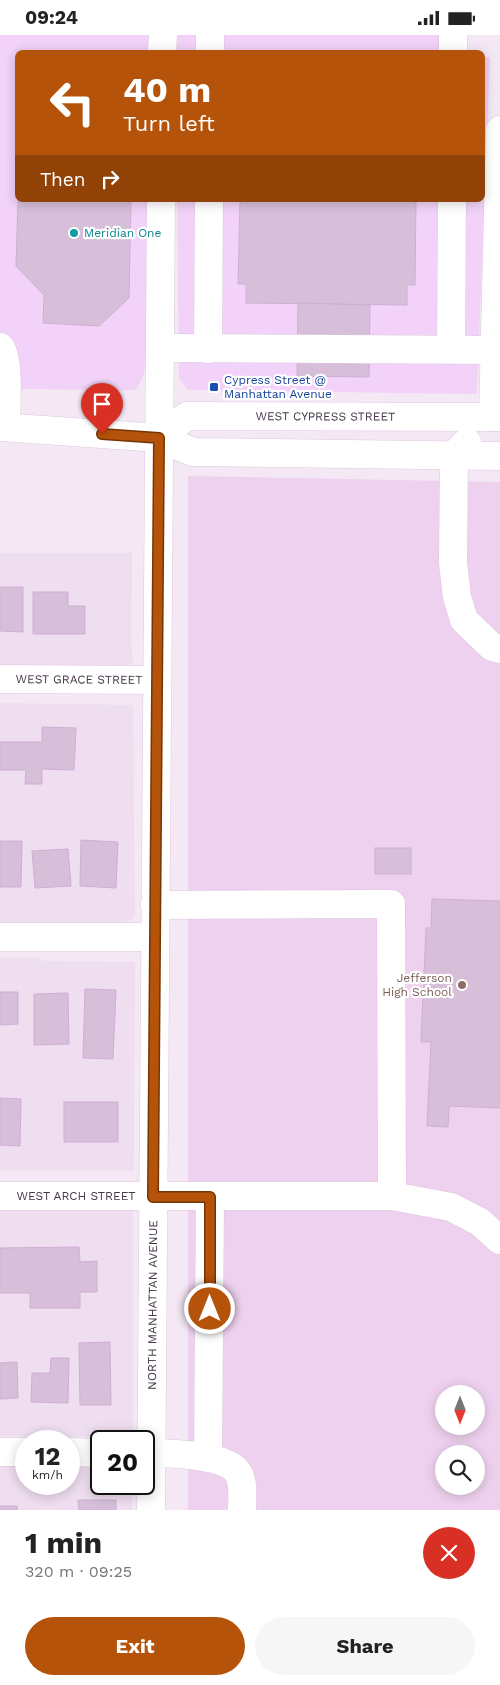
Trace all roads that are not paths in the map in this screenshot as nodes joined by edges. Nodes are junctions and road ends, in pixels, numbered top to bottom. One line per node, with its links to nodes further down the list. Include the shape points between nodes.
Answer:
1 (162, 35): 4 (street)
2 (210, 35): 5 (street)
3 (453, 35): 6 (street)
4 (162, 50)
5 (210, 50)
6 (453, 50)
7 (485, 129): 8 (street)
8 (500, 130): 16 (street)
9 (161, 202): 13 (street, NORTH MANHATTAN AVENUE)
10 (209, 202): 14 (street)
11 (452, 202): 15 (street)
12 (0, 347): 18 (street, via 6,364)
13 (160, 348): 14 (street); 19 (street, NORTH MANHATTAN AVENUE)
14 (208, 349): 15 (street)
15 (451, 349): 16 (street)
16 (495, 350): 17 (street)
17 (497, 417): 19 (street, WEST CYPRESS STREET, via 187,416); 20 (street)
18 (3, 427): 19 (street)
19 (159, 438): 20 (street, via 193,452); 24 (street, NORTH MANHATTAN AVENUE)
20 (454, 455): 21 (street); 22 (street, via 453,563 456,597 464,620 492,647)
21 (500, 456)
22 (500, 649)
23 (0, 679): 24 (street, WEST GRACE STREET)
24 (157, 679): 25 (street, NORTH MANHATTAN AVENUE)
25 (155, 905): 27 (street, NORTH MANHATTAN AVENUE); 29 (street, via 390,904)
26 (0, 937): 27 (street)
27 (155, 937): 30 (street, NORTH MANHATTAN AVENUE)
28 (0, 1196): 30 (street, WEST ARCH STREET)
29 (392, 1196): 31 (street, WEST ARCH STREET); 32 (street, WEST ARCH STREET, via 451,1207 480,1222)
30 (153, 1197): 31 (street, WEST ARCH STREET); 33 (street, NORTH MANHATTAN AVENUE)
31 (210, 1197): 37 (street)
32 (500, 1240)
33 (148, 1430)
34 (0, 1452): 35 (street)
35 (15, 1452)
36 (155, 1454): 37 (street)
37 (208, 1458): 40 (street, via 220,1460 236,1469 242,1483)
38 (150, 1495): 39 (street, NORTH MANHATTAN AVENUE)
39 (151, 1510)
40 (242, 1510)

